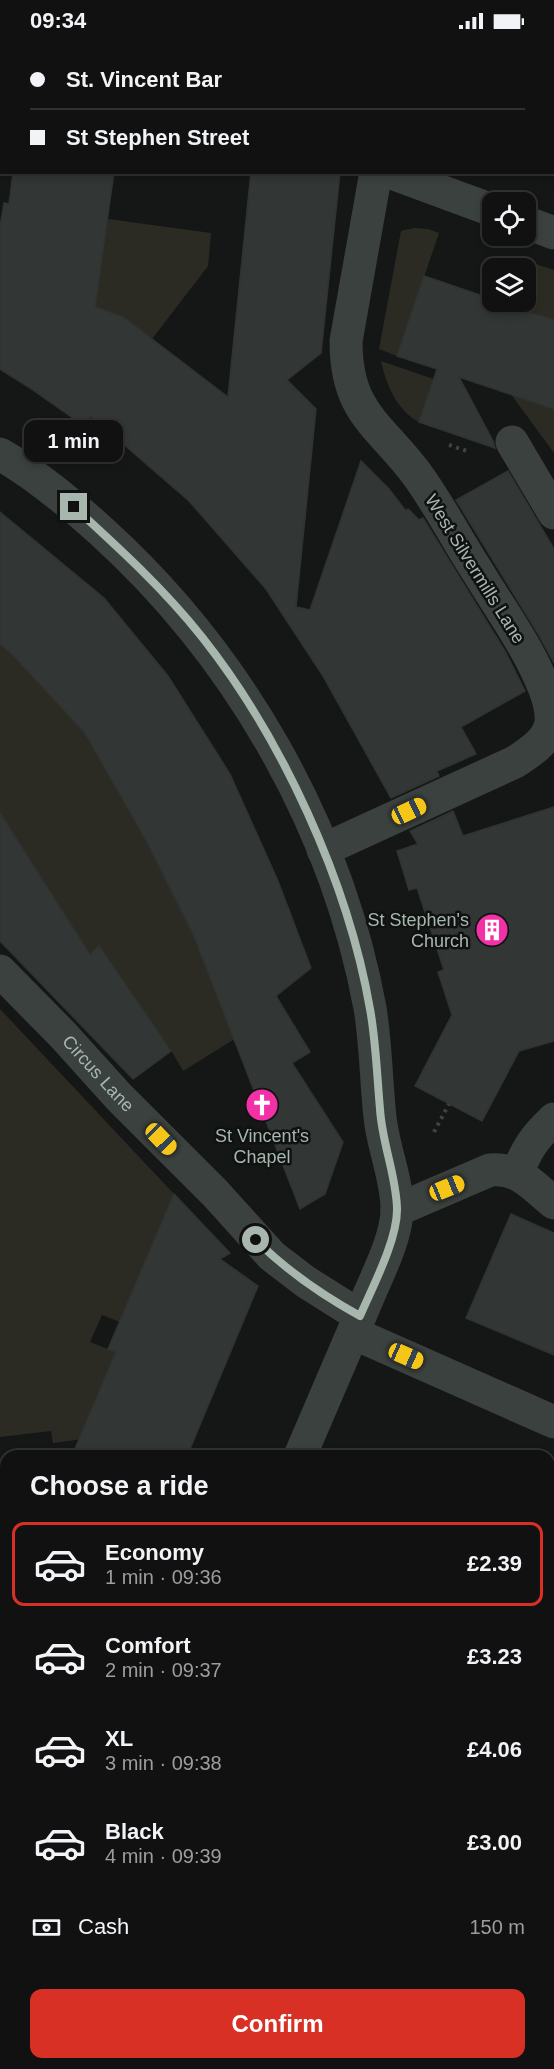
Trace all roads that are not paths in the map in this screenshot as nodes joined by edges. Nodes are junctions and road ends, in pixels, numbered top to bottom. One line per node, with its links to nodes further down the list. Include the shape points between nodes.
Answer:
1 (376, 174): 9 (street, West Silvermills Lane, via 346,341 346,363 357,401 416,473 525,649 545,688 551,723 532,751 515,762)
2 (394, 174): 3 (street)
3 (482, 207)
4 (536, 226): 5 (street)
5 (554, 233)
6 (512, 442): 8 (street)
7 (0, 454): 9 (street, via 74,507 125,553 202,638 270,738)
8 (554, 513)
9 (323, 850): 14 (street, via 346,915 370,1010 380,1119)
10 (0, 971): 15 (street, Circus Lane, via 272,1256 333,1301)
11 (554, 1119): 12 (street, via 535,1137)
12 (517, 1174): 13 (street); 14 (street, via 508,1169 490,1170)
13 (554, 1203)
14 (397, 1210): 15 (street, via 386,1253)
15 (357, 1325): 16 (street, Circus Lane); 17 (street)
16 (554, 1422)
17 (303, 1450)

